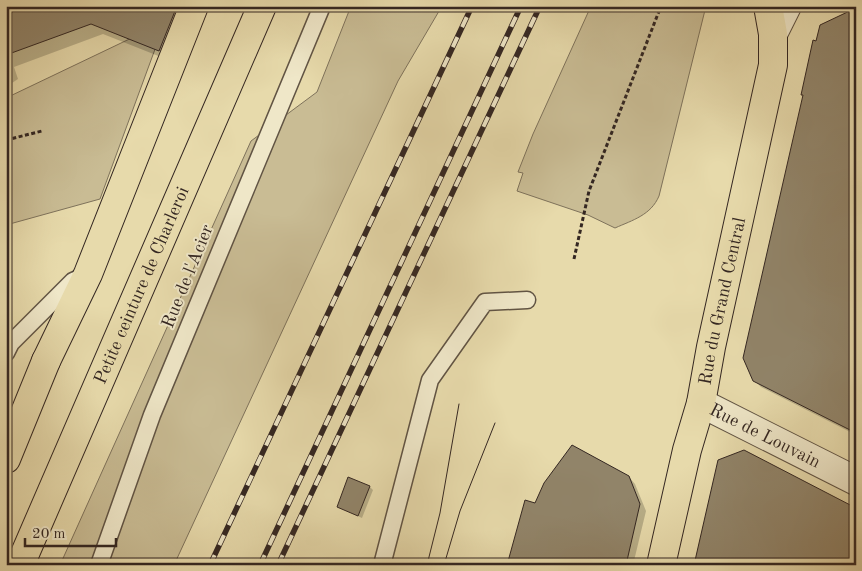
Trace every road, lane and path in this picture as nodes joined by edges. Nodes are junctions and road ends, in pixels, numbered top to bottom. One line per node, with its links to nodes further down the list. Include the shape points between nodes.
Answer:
1 (194, 6): 11 (main road)
2 (262, 6): 17 (main road, Petite ceinture de Charleroi)
3 (322, 6): 18 (lane, Rue de l'Acier, via 152,415)
4 (661, 6): 10 (path, via 589,192)
5 (768, 6): 7 (main road, Rue du Grand Central)
6 (787, 6): 7 (street, Rue du Grand Central)
7 (773, 34): 14 (main road, Rue du Grand Central, via 773,65)
8 (42, 131): 9 (path)
9 (6, 140)
10 (574, 258)
11 (88, 274): 13 (lane, via 73,281 11,343); 15 (main road, via 46,361)
12 (527, 300): 19 (lane, via 485,302 430,380)
13 (6, 352)
14 (701, 403): 16 (street, Rue de Louvain); 20 (main road, Rue du Grand Central)
15 (6, 459)
16 (856, 482)
17 (20, 565)
18 (98, 565)
19 (382, 565)
20 (661, 565)

